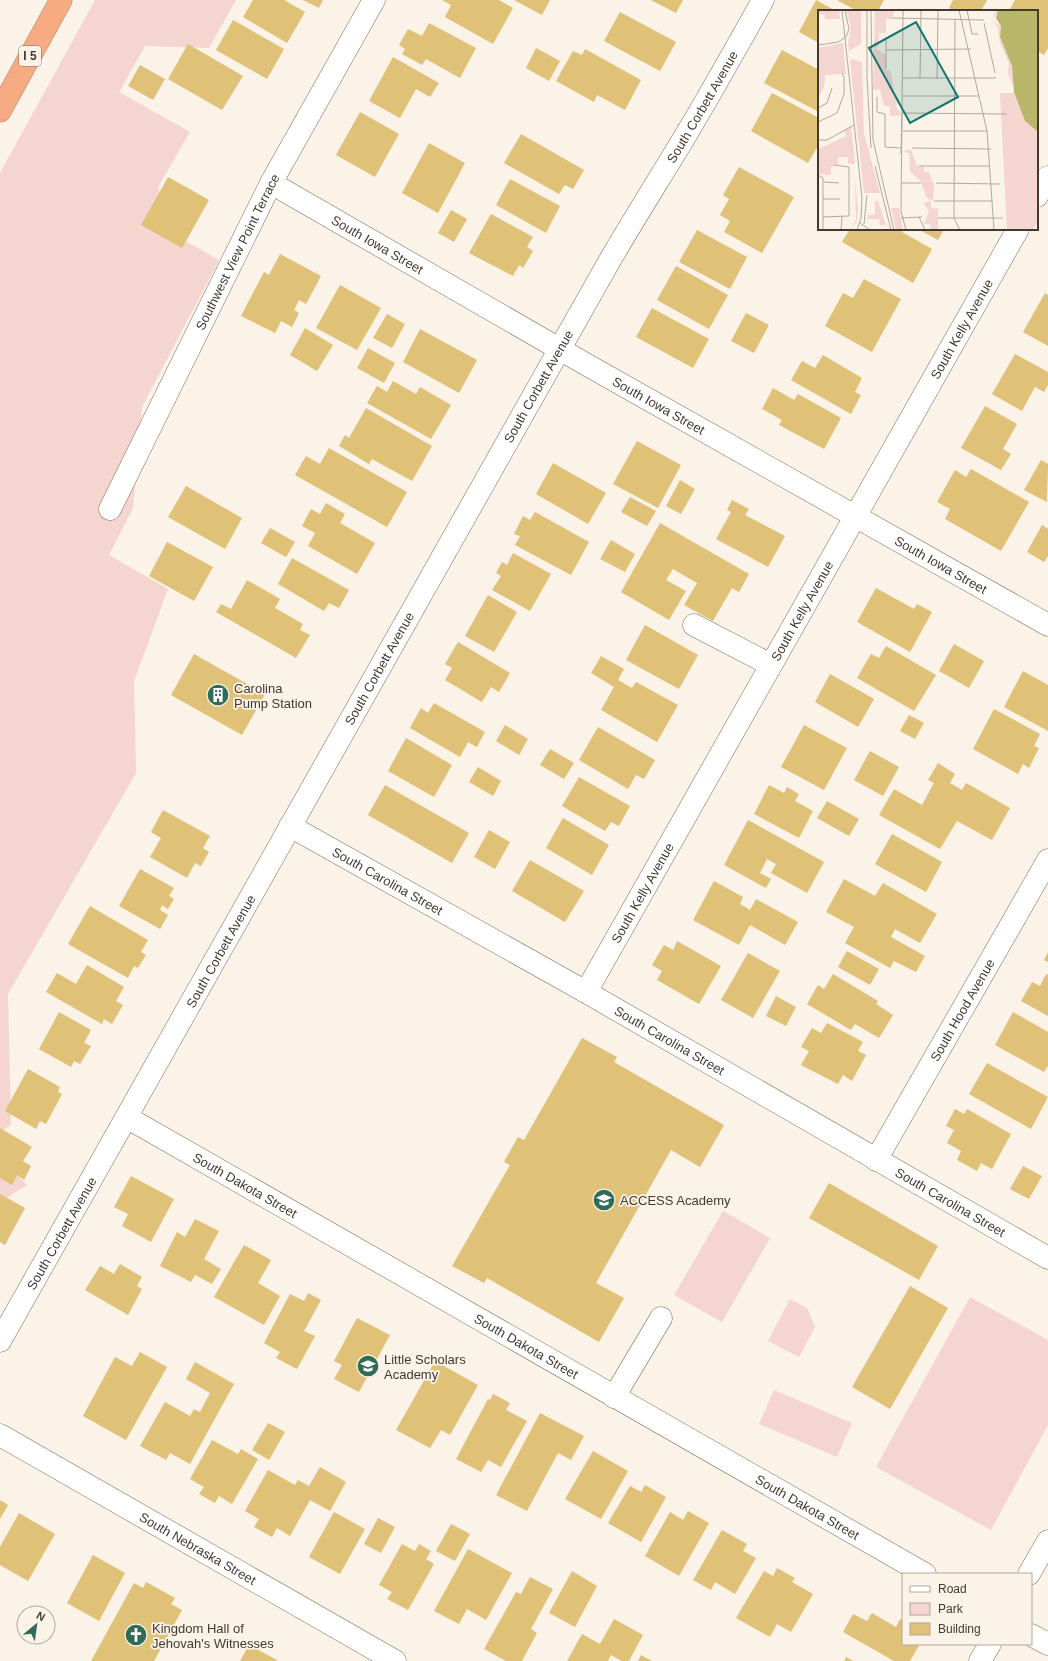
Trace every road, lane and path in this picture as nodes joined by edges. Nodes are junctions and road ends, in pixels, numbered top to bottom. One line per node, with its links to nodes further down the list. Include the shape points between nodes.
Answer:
1 (61, 0): 4 (highway, I 5)
2 (374, 0): 6 (street, Southwest View Point Terrace)
3 (763, 0): 9 (street, South Corbett Avenue)
4 (0, 111)
5 (1048, 177): 7 (street)
6 (271, 183): 9 (street, South Iowa Street); 10 (street, Southwest View Point Terrace)
7 (1038, 194)
8 (1017, 230): 11 (street, South Kelly Avenue)
9 (560, 349): 11 (street, South Iowa Street); 15 (street, South Corbett Avenue)
10 (110, 509)
11 (855, 516): 13 (street, South Iowa Street); 14 (street, South Kelly Avenue)
12 (694, 625): 14 (street)
13 (1048, 625)
14 (771, 665): 17 (street, South Kelly Avenue)
15 (290, 826): 17 (street, South Carolina Street); 18 (street, South Corbett Avenue)
16 (1048, 860): 19 (street, South Hood Avenue)
17 (586, 992): 19 (street, South Carolina Street)
18 (128, 1118): 22 (street, South Corbett Avenue); 23 (street, South Dakota Street)
19 (876, 1160): 20 (street, South Carolina Street)
20 (1048, 1258)
21 (661, 1318): 23 (street)
22 (0, 1341)
23 (614, 1396): 26 (street, South Dakota Street)
24 (0, 1435): 31 (street, South Nebraska Street)
25 (1048, 1540): 27 (street)
26 (923, 1573)
27 (1030, 1573)
28 (1032, 1635): 29 (street)
29 (1048, 1644)
30 (989, 1645): 32 (street)
31 (395, 1661)
32 (980, 1661)

